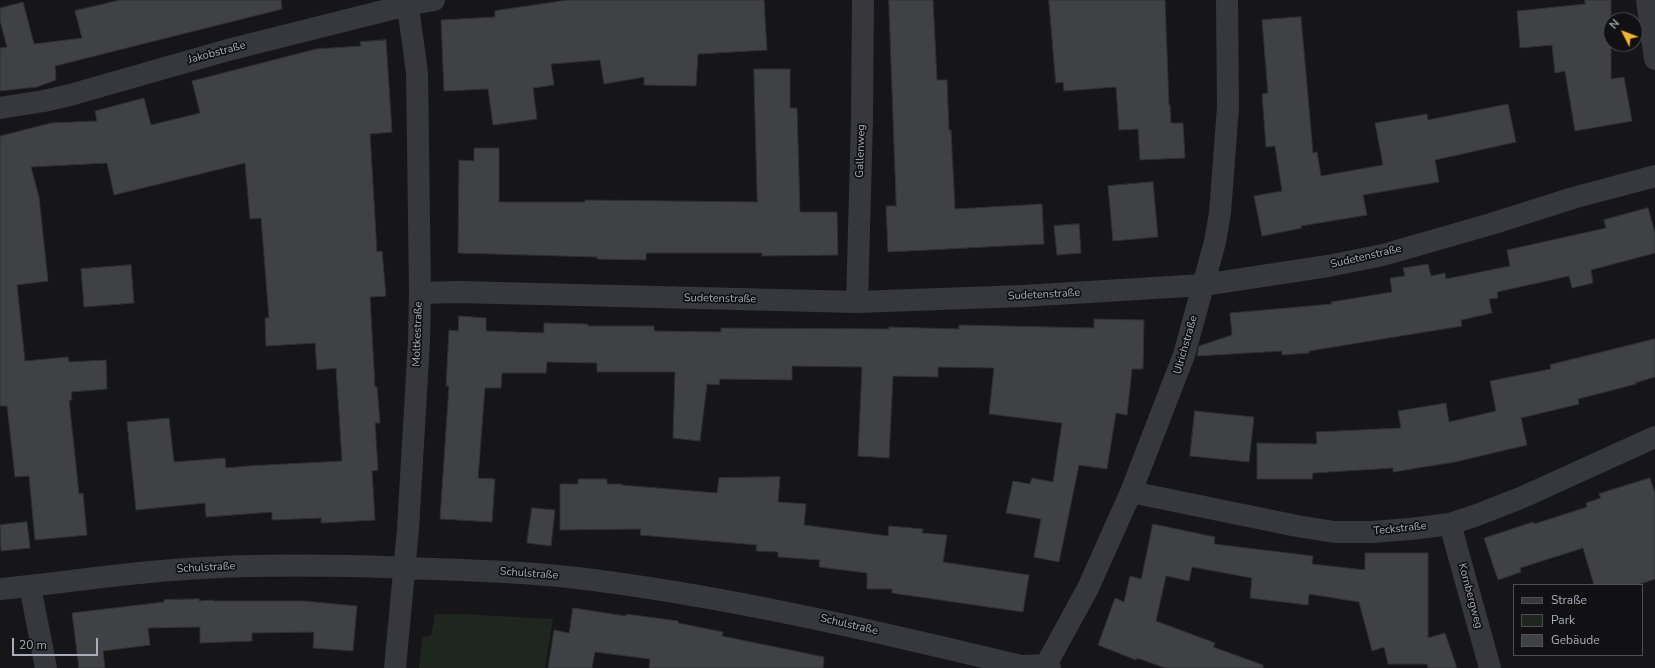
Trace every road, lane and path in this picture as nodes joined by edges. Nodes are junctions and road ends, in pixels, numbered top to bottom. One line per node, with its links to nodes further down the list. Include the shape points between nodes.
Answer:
1 (434, 0): 5 (street, Jakobstraße)
2 (863, 0): 11 (street, Gallenweg)
3 (1227, 0): 9 (street, Ulrichstraße, via 1228,107 1220,213)
4 (1647, 0): 6 (street)
5 (407, 2): 7 (street, Jakobstraße, via 70,95); 10 (street, Moltkestraße, via 417,72)
6 (1655, 59)
7 (0, 108)
8 (1655, 176): 9 (street, Sudetenstraße, via 1383,255)
9 (1203, 285): 11 (street, Sudetenstraße, via 1023,296); 13 (street, Ulrichstraße, via 1179,370)
10 (420, 293): 11 (street, Sudetenstraße); 15 (street, Moltkestraße, via 414,434)
11 (857, 302)
12 (1655, 437): 14 (street, Teckstraße, via 1523,497)
13 (1132, 492): 14 (street, Teckstraße, via 1334,532 1372,532); 19 (street, Ulrichstraße)
14 (1450, 524): 22 (street, Kornbergweg)
15 (404, 568): 16 (street, Schulstraße, via 264,566 185,569); 18 (street, Schulstraße, via 568,577 709,597 835,622); 21 (street, Moltkestraße)
16 (30, 586): 17 (street, Schulstraße); 20 (street)
17 (0, 589)
18 (1021, 667): 19 (street, Schulstraße)
19 (1048, 667)
20 (46, 668)
21 (395, 668)
22 (1490, 668)

